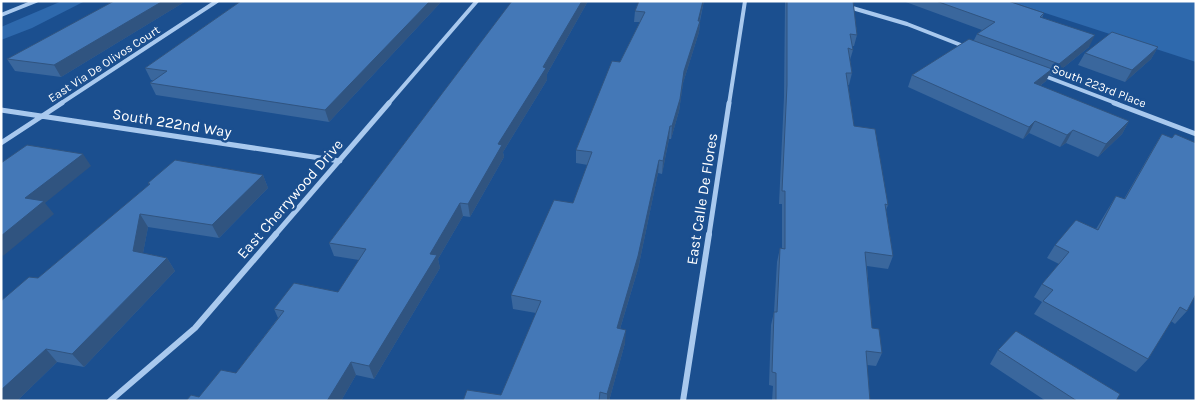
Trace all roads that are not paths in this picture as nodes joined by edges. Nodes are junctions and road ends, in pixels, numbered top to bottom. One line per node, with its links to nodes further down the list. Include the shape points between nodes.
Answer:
1 (36, 1): 6 (street)
2 (217, 1): 10 (street, East Via De Olivos Court)
3 (477, 1): 13 (street, East Cherrywood Drive)
4 (745, 1): 15 (street, East Calle De Flores)
5 (841, 5): 7 (street, via 907,24)
6 (1, 15)
7 (970, 48)
8 (1033, 72): 11 (street, South 223rd Place)
9 (1, 110): 10 (street, South 222nd Way)
10 (42, 116): 12 (street, East Via De Olivos Court); 13 (street, South 222nd Way)
11 (1196, 134)
12 (1, 143)
13 (340, 160): 14 (street, East Cherrywood Drive, via 195,328)
14 (110, 401)
15 (683, 401)

